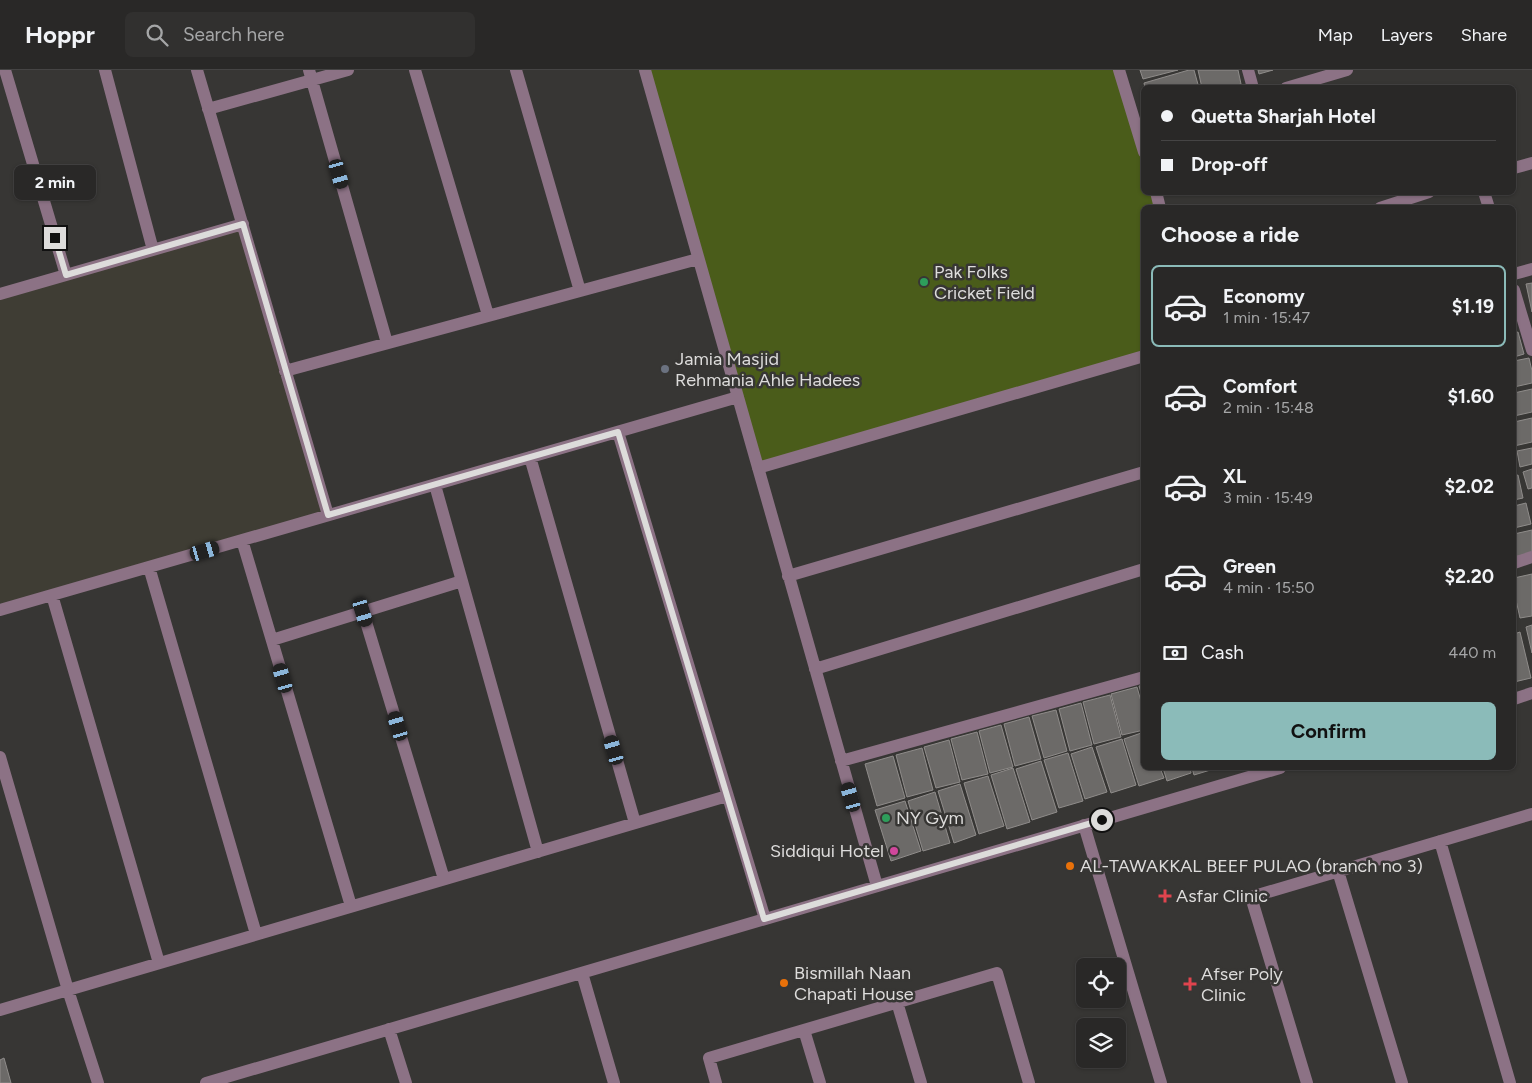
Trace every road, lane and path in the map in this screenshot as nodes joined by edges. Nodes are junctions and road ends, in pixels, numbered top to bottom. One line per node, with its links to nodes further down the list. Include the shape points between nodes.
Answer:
1 (5, 70): 25 (street)
2 (105, 70): 21 (street)
3 (197, 70): 14 (street)
4 (348, 70): 11 (street)
5 (414, 70): 29 (street)
6 (516, 70): 26 (street)
7 (645, 70): 22 (street)
8 (1119, 70): 15 (street)
9 (1248, 70): 12 (street)
10 (1347, 70): 13 (street)
11 (310, 75): 14 (street); 30 (street)
12 (1252, 85)
13 (1296, 85)
14 (208, 109): 20 (street)
15 (1141, 130)
16 (1532, 163): 17 (street)
17 (1516, 167)
18 (1420, 195): 19 (street)
19 (1390, 205)
20 (243, 224): 21 (street); 33 (street)
21 (153, 250): 25 (street)
22 (698, 259): 26 (street); 34 (street)
23 (1532, 269): 24 (street)
24 (1516, 273)
25 (66, 275): 27 (street)
26 (580, 291): 29 (street)
27 (0, 294)
28 (1516, 297): 31 (street)
29 (488, 316): 30 (street)
30 (387, 343): 33 (street)
31 (1532, 350)
32 (1141, 357): 37 (street)
33 (286, 370): 40 (street)
34 (738, 397): 35 (street); 37 (street)
35 (618, 432): 36 (street); 59 (street)
36 (530, 457): 39 (street); 61 (street)
37 (758, 468): 46 (street)
38 (1141, 473): 46 (street)
39 (435, 484): 40 (street); 47 (street)
40 (328, 515): 41 (street)
41 (242, 540): 44 (street); 51 (street)
42 (1532, 557): 43 (street)
43 (1516, 562)
44 (149, 567): 48 (street); 70 (street)
45 (1141, 570): 52 (street)
46 (788, 576): 52 (street)
47 (462, 581): 50 (street); 64 (street)
48 (52, 595): 49 (street); 71 (street)
49 (0, 610)
50 (363, 612): 51 (street); 66 (street)
51 (272, 640): 68 (street)
52 (815, 669): 57 (street)
53 (1141, 678): 57 (street)
54 (1532, 693): 55 (street)
55 (1516, 698)
56 (0, 757): 73 (street)
57 (841, 762): 67 (street)
58 (1273, 770): 62 (street)
59 (727, 796): 61 (street); 69 (street)
60 (1532, 814): 63 (street)
61 (635, 823): 64 (street)
62 (1084, 825): 67 (street); 86 (street)
63 (1440, 841): 65 (street); 89 (street)
64 (538, 852): 66 (street)
65 (1338, 871): 87 (street, via 1251,897); 88 (street)
66 (444, 879): 68 (street)
67 (877, 886): 69 (street)
68 (351, 906): 70 (street)
69 (764, 919): 72 (street)
70 (256, 934): 71 (street)
71 (159, 963): 73 (street)
72 (582, 973): 76 (street); 81 (street)
73 (68, 990): 75 (street); 78 (street)
74 (897, 1002): 77 (street); 84 (street); 85 (street, via 997,973)
75 (0, 1010)
76 (389, 1029): 79 (street); 80 (street)
77 (804, 1030): 82 (street, via 709,1058); 83 (street)
78 (98, 1083)
79 (206, 1083)
80 (406, 1083)
81 (614, 1083)
82 (716, 1083)
83 (820, 1083)
84 (921, 1083)
85 (1029, 1083)
86 (1161, 1083)
87 (1307, 1083)
88 (1402, 1083)
89 (1510, 1083)

